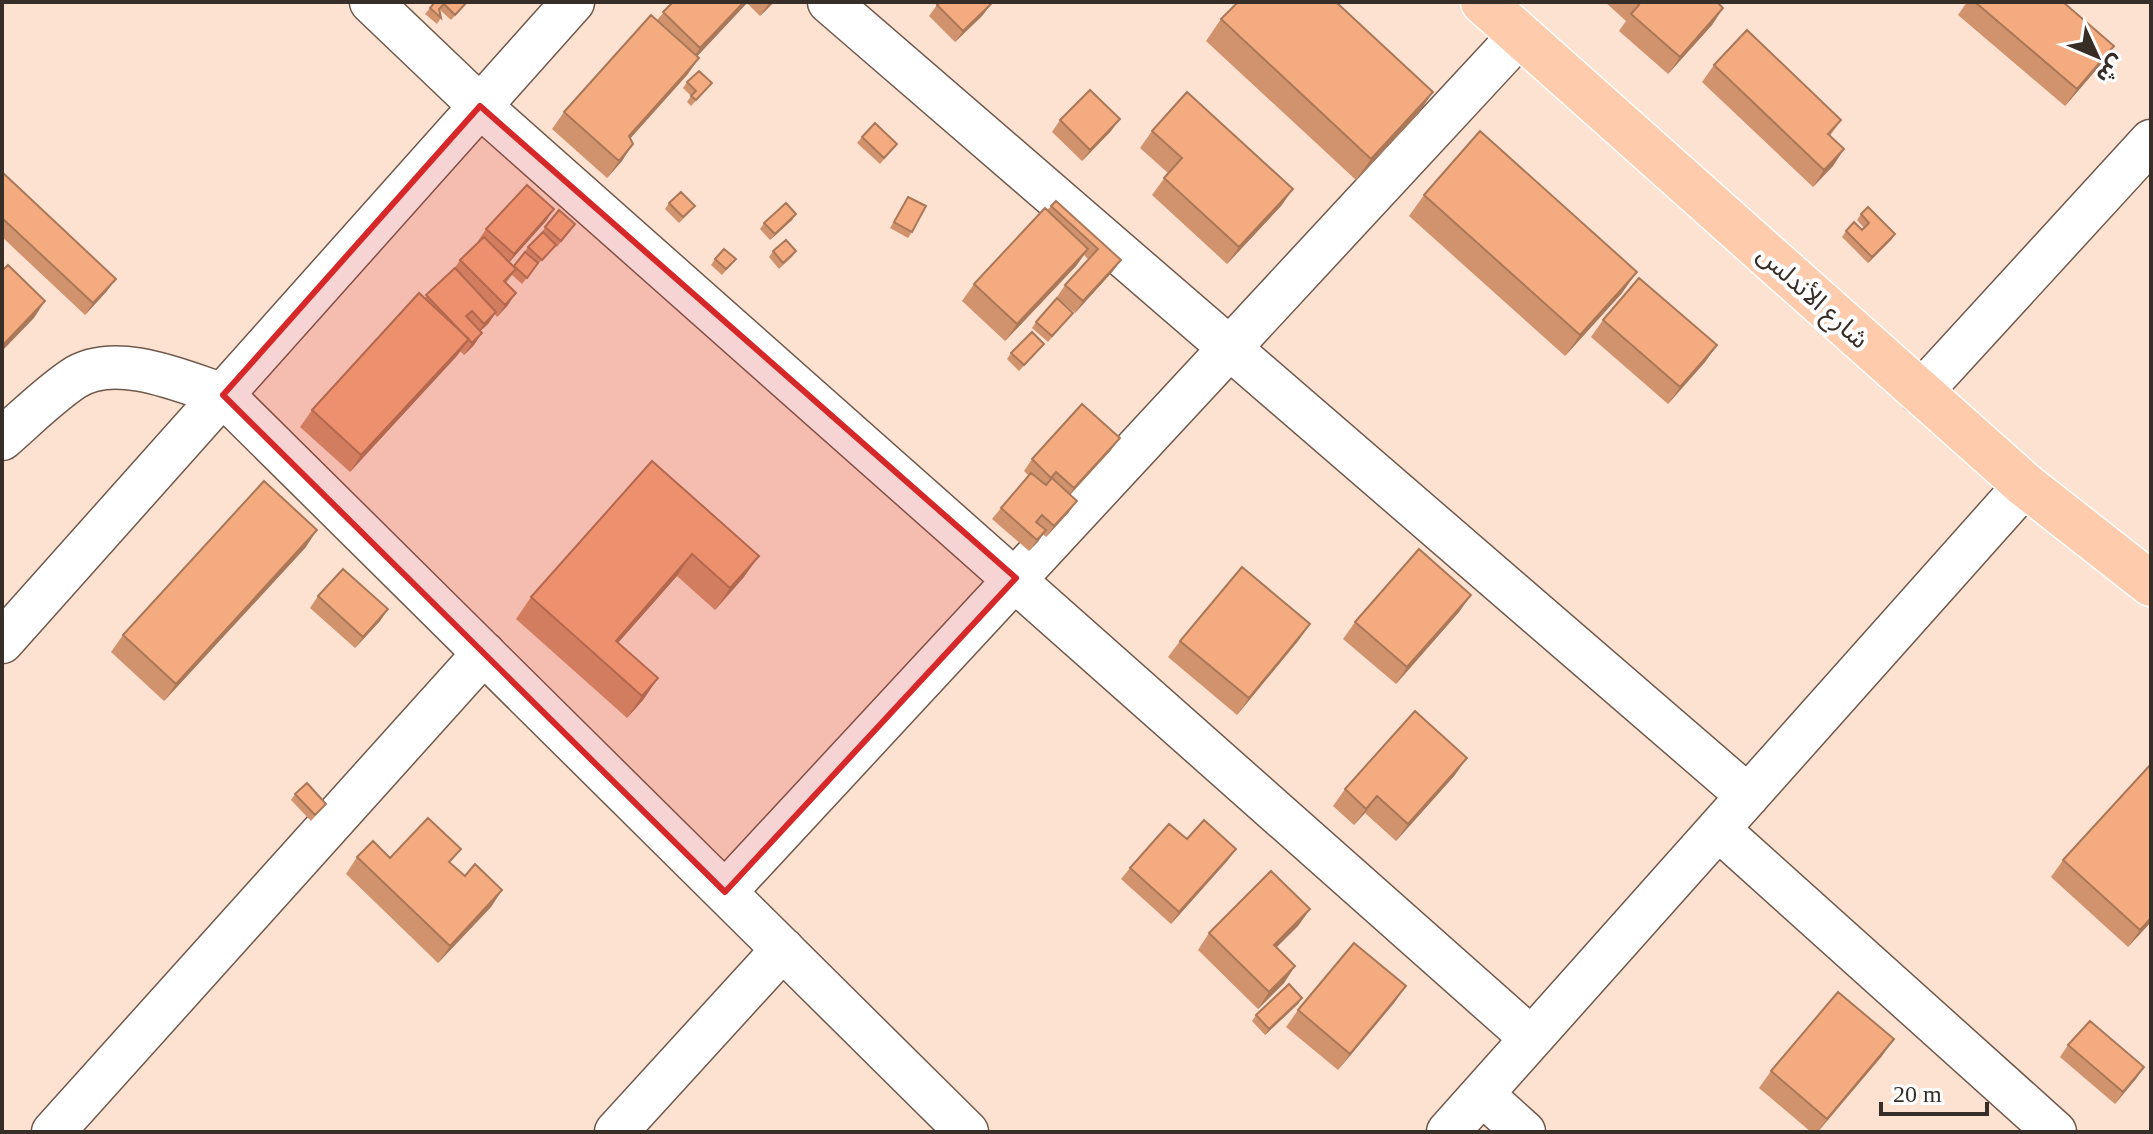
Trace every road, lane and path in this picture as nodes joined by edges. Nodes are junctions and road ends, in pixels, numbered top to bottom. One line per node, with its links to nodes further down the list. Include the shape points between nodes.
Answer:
1 (371, 2): 6 (street)
2 (573, 2): 6 (street)
3 (829, 2): 8 (street)
4 (1483, 2): 5 (main road, شارع الأندلس)
5 (1520, 35): 8 (street); 9 (main road, شارع الأندلس)
6 (480, 106): 10 (street); 13 (street)
7 (2151, 141): 9 (street)
8 (1230, 348): 13 (street); 17 (street)
9 (1920, 393): 12 (main road, شارع الأندلس)
10 (223, 395): 11 (street, via 140,368 113,368 76,377); 15 (street); 16 (street)
11 (2, 439)
12 (2025, 485): 14 (main road, شارع الأندلس); 17 (street)
13 (1016, 578): 19 (street); 21 (street)
14 (2151, 584)
15 (2, 642)
16 (484, 653): 19 (street); 23 (street)
17 (1748, 796): 18 (street)
18 (1718, 829): 21 (street); 28 (street)
19 (725, 892): 20 (street)
20 (783, 949): 24 (street); 25 (street)
21 (1531, 1038): 22 (street)
22 (1482, 1094): 26 (street); 27 (street)
23 (53, 1132)
24 (616, 1132)
25 (967, 1132)
26 (1448, 1132)
27 (1524, 1132)
28 (2055, 1132)

